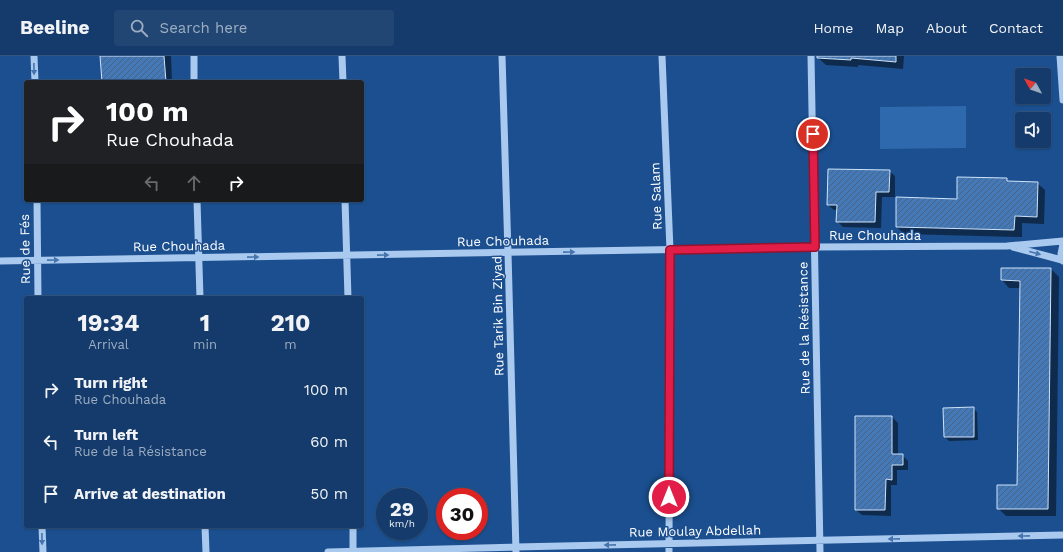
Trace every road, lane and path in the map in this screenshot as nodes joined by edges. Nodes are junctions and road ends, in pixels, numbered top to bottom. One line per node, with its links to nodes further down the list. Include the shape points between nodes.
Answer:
1 (34, 56): 8 (street, one-way to 8)
2 (194, 56): 9 (street)
3 (342, 56): 10 (street)
4 (502, 56): 20 (street, Rue Tarik Bin Ziyad)
5 (662, 56): 19 (street, Rue Salam)
6 (811, 56): 18 (street, Rue de la Résistance)
7 (1060, 56): 11 (street)
8 (35, 80)
9 (194, 80)
10 (343, 80)
11 (1063, 100)
12 (37, 202): 24 (street, Rue de Fés)
13 (197, 202): 22 (street)
14 (345, 202): 21 (street)
15 (1063, 241): 17 (street, Rue Chouhada)
16 (1063, 244): 25 (street)
17 (1007, 246): 18 (street, Rue Chouhada); 25 (street, Rue Chouhada, one-way to 25)
18 (815, 247): 19 (street, Rue Chouhada); 33 (street, Rue de la Résistance)
19 (670, 250): 20 (street, Rue Chouhada, one-way to 19); 34 (street, Rue Salam)
20 (508, 253): 21 (street, Rue Chouhada, one-way to 20); 35 (street, Rue Tarik Bin Ziyad)
21 (347, 256): 22 (street, Rue Chouhada, one-way to 21); 28 (street)
22 (199, 258): 24 (street, Rue Chouhada, one-way to 22); 27 (street)
23 (0, 261): 24 (street, Rue Chouhada)
24 (38, 261): 26 (street, Rue de Fés)
25 (1063, 261)
26 (38, 296)
27 (200, 296)
28 (348, 296)
29 (42, 528): 36 (street, one-way to 36)
30 (205, 528): 37 (street)
31 (353, 528): 39 (street)
32 (1063, 535): 33 (street, Rue Moulay Abdellah, one-way to 33)
33 (820, 540): 34 (street, Rue Moulay Abdellah); 41 (street, Rue de la Résistance)
34 (669, 543): 35 (street, Rue Moulay Abdellah, one-way to 35); 40 (street, Rue Salam)
35 (516, 549): 39 (street, Rue Moulay Abdellah)
36 (43, 552)
37 (206, 552)
38 (328, 552): 39 (street, Rue Moulay Abdellah)
39 (353, 552)
40 (670, 552)
41 (820, 552)

